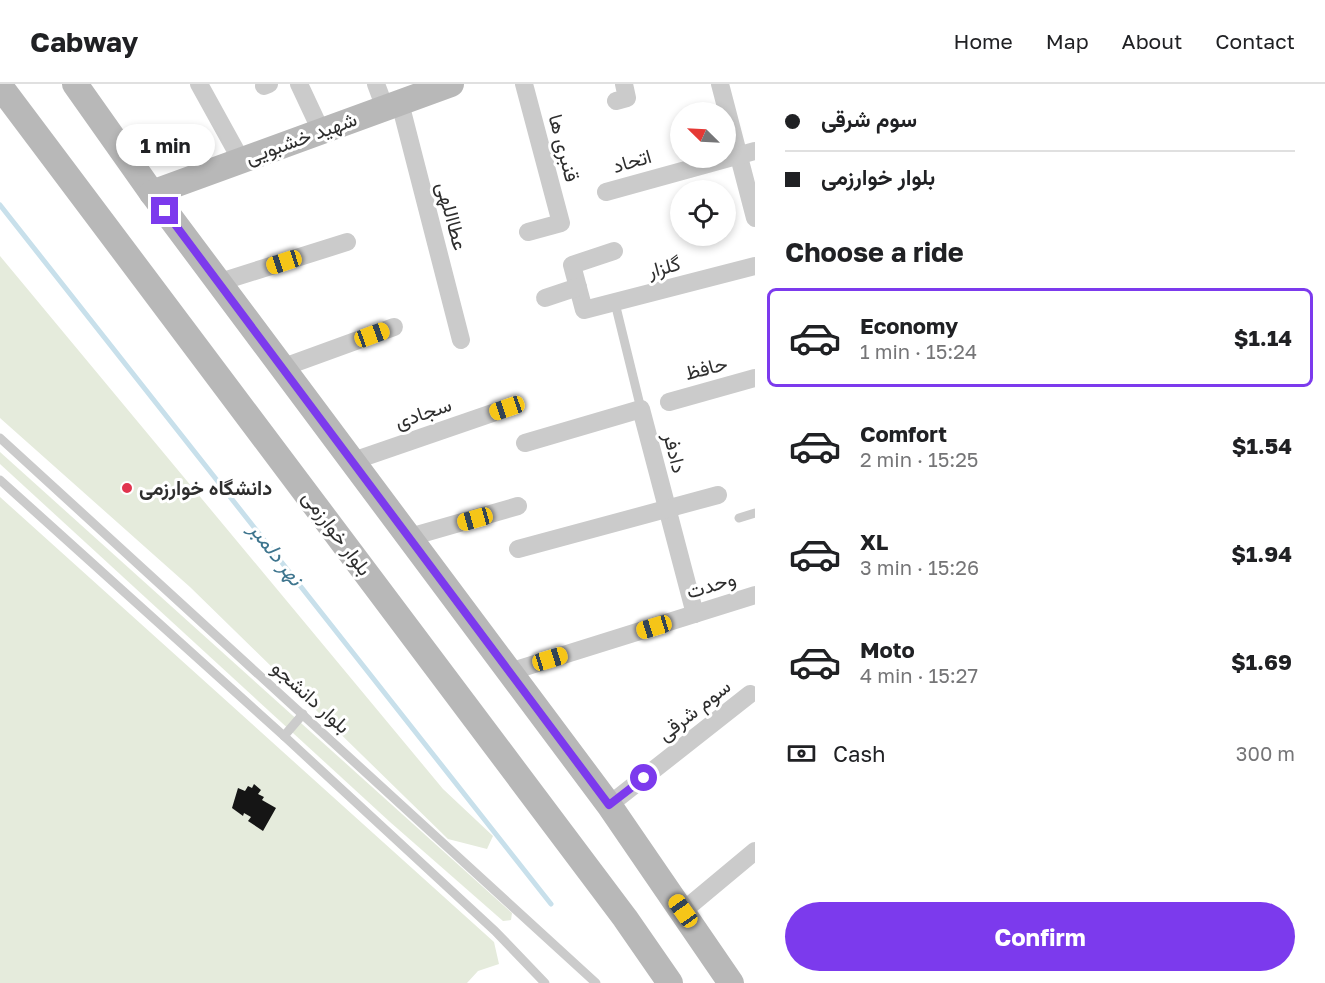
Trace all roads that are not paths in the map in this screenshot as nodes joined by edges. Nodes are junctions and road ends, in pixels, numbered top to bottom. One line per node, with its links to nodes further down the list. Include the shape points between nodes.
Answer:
1 (75, 84): 16 (main road)
2 (199, 84): 14 (street)
3 (299, 84): 12 (street)
4 (376, 84): 11 (street, عطااللهی)
5 (452, 84): 11 (main road, شهید خشبویی)
6 (524, 84): 18 (street, قنبری ها, via 561,223)
7 (624, 84): 10 (street, via 627,98)
8 (720, 84): 13 (street)
9 (0, 86): 55 (main road, بلوار خوارزمی)
10 (616, 101)
11 (392, 105): 12 (main road, شهید خشبویی); 27 (street, عطااللهی)
12 (321, 131): 14 (main road, شهید خشبویی)
13 (747, 153): 15 (street, اتحاد); 17 (street)
14 (241, 160): 16 (main road, شهید خشبویی)
15 (606, 192)
16 (152, 193): 22 (main road)
17 (755, 218)
18 (528, 232)
19 (347, 242): 22 (street)
20 (614, 251): 23 (street, via 572,265)
21 (755, 266): 25 (street, گلزار)
22 (220, 282): 28 (main road)
23 (578, 287): 24 (street); 25 (street, گلزار, via 584,310)
24 (545, 298)
25 (615, 303): 32 (lane, دادفر)
26 (394, 327): 28 (street)
27 (461, 340)
28 (284, 367): 35 (main road)
29 (755, 378): 30 (street, حافظ)
30 (669, 402)
31 (507, 408): 35 (street, سجادی)
32 (641, 409): 34 (street); 39 (street, دادفر)
33 (0, 438): 48 (lane, بلوار دانشجو)
34 (525, 443)
35 (353, 461): 42 (main road)
36 (0, 480): 49 (lane)
37 (718, 495): 39 (street)
38 (518, 506): 42 (street)
39 (666, 509): 43 (street); 45 (street, دادفر)
40 (755, 513): 41 (lane)
41 (739, 518)
42 (410, 537): 46 (main road)
43 (518, 549)
44 (755, 595): 45 (street, وحدت)
45 (695, 614): 46 (street, وحدت)
46 (508, 672): 50 (main road)
47 (750, 694): 50 (street, سوم شرقی)
48 (303, 714): 49 (lane); 54 (lane, بلوار دانشجو)
49 (284, 736): 53 (lane, via 495,931)
50 (609, 805): 52 (main road)
51 (755, 851): 52 (street)
52 (683, 911): 56 (main road)
53 (545, 983)
54 (596, 983)
55 (670, 983)
56 (731, 983)

